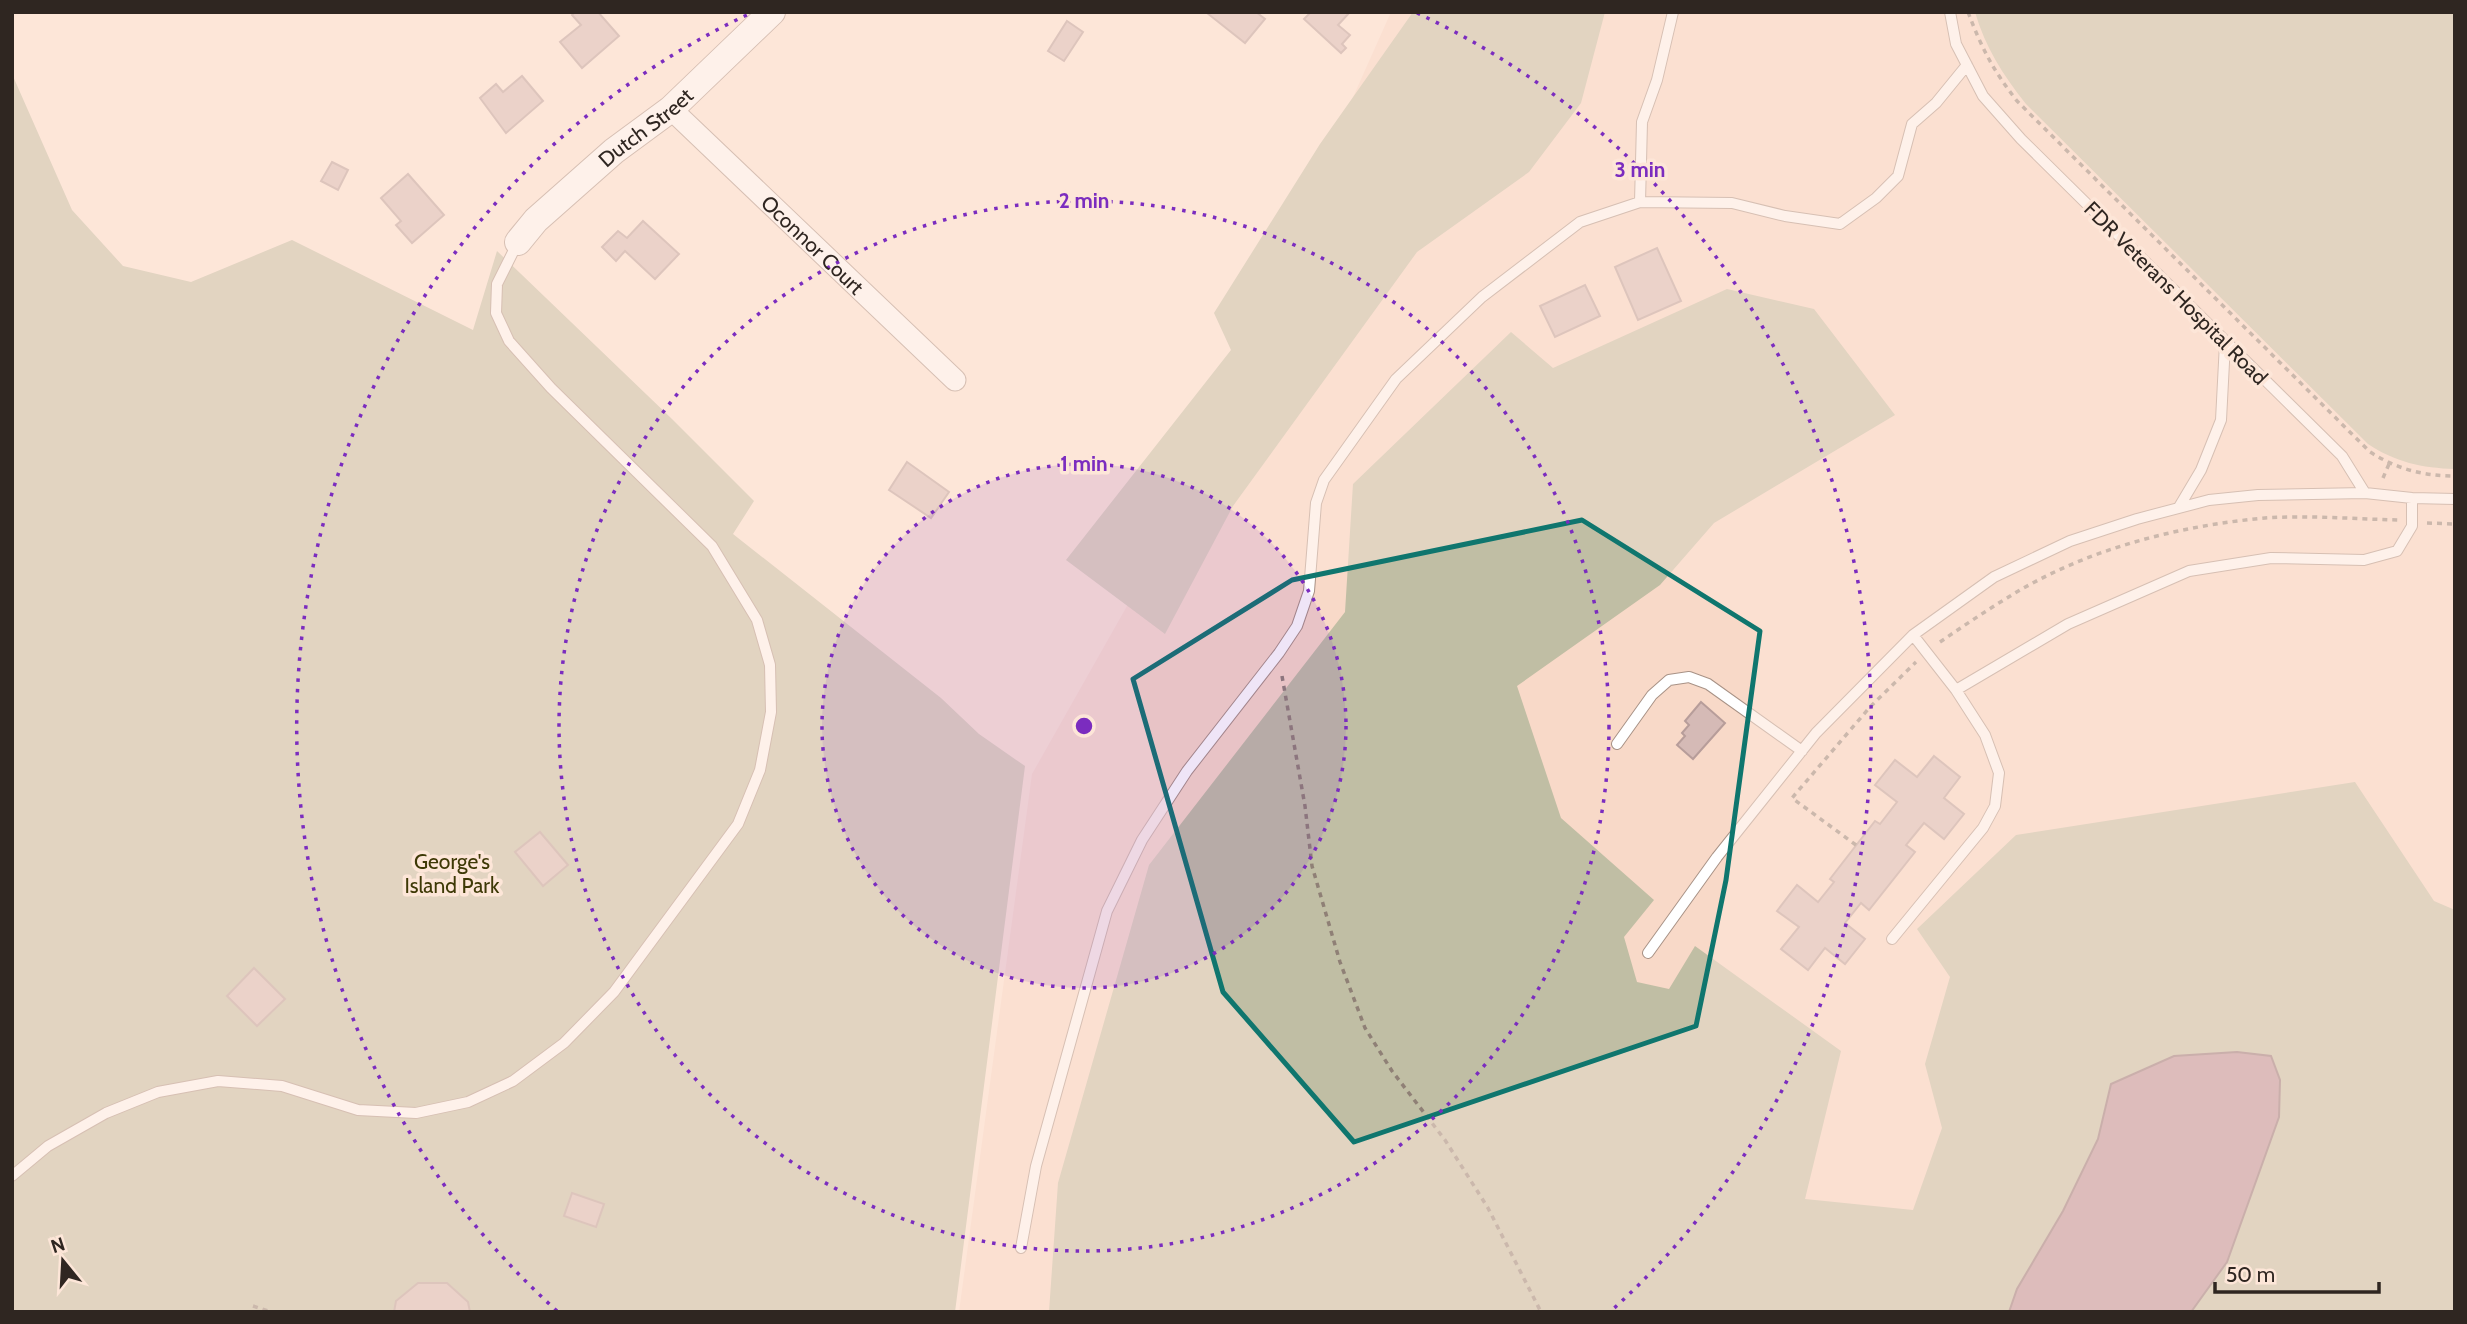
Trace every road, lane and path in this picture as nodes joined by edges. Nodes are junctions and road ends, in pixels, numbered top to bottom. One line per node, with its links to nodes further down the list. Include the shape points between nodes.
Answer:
1 (772, 12): 6 (street, Dutch Street)
2 (1673, 12): 7 (lane, via 1642,122)
3 (1950, 12): 5 (lane, FDR Veterans Hospital Road, via 1956,44)
4 (1968, 12): 11 (path, via 1995,73 2017,101 2370,452)
5 (1967, 65): 7 (lane, via 1912,124 1898,176 1840,224 1732,202); 9 (lane, FDR Veterans Hospital Road, via 1983,96 2021,139)
6 (671, 109): 8 (street, Dutch Street, via 604,160 536,220); 10 (street, Oconnor Court)
7 (1640, 202): 23 (lane, via 1580,222 1482,297 1396,379 1324,480 1316,503 1309,591 1297,626)
8 (518, 242): 31 (lane, via 497,284 496,313 509,341 712,546 757,620 770,665 771,712 760,771 738,824 614,992 564,1043 513,1081 468,1102 416,1113 358,1110 282,1086 218,1081 158,1091 106,1113 48,1146)
9 (2225, 343): 14 (lane, FDR Veterans Hospital Road, via 2342,456); 17 (lane, via 2221,420 2201,470)
10 (955, 380)
11 (2389, 464): 12 (path); 13 (path, via 2409,472)
12 (2385, 473)
13 (2455, 476)
14 (2365, 493): 15 (lane); 17 (lane, via 2258,495)
15 (2412, 498): 16 (lane); 25 (lane, via 2412,526 2397,551 2364,560 2271,558 2189,571 2067,624)
16 (2455, 499)
17 (2179, 507): 21 (lane, via 2070,541 1994,577)
18 (2400, 520): 22 (path, via 2267,518 2135,542 2047,576)
19 (2425, 523): 20 (path)
20 (2455, 524)
21 (1913, 635): 25 (lane); 27 (lane)
22 (1937, 644)
23 (1279, 653): 32 (lane, via 1186,771 1142,841 1107,911 1036,1166); 35 (path, via 1312,866 1365,1028 1488,1208)
24 (1918, 661): 28 (path, via 1870,707 1792,798)
25 (1956, 690): 29 (lane, via 1986,735 1999,774 1995,806 1983,828)
26 (1617, 744): 27 (lane, via 1652,695 1669,680 1689,677 1708,684)
27 (1802, 751): 30 (lane)
28 (1856, 845)
29 (1892, 939)
30 (1648, 953)
31 (12, 1176)
32 (1021, 1248)
33 (253, 1306): 34 (path)
34 (271, 1312)
35 (1541, 1312)

